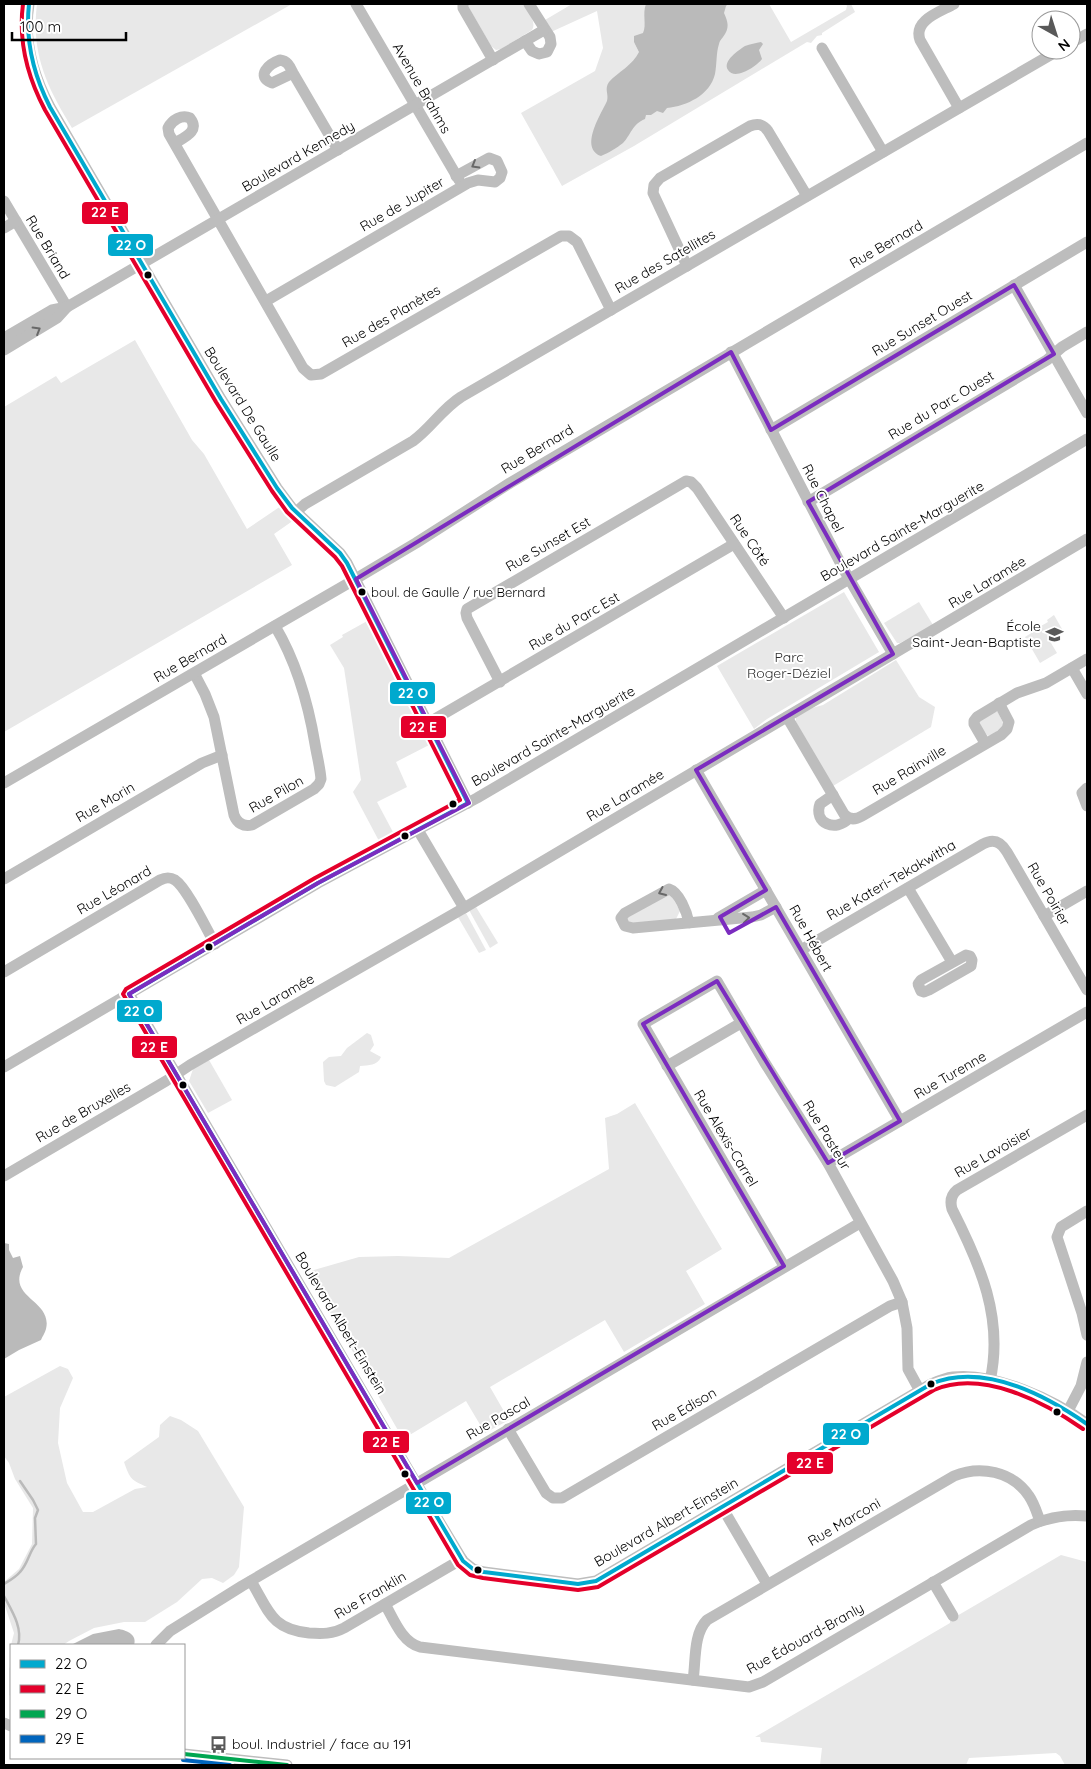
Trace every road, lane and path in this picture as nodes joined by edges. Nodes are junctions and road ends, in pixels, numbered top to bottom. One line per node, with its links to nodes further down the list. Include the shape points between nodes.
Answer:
1 (29, 4): 26 (street, Boulevard De Gaulle, via 29,50 41,88)
2 (356, 4): 12 (street, Avenue Brahms)
3 (462, 4): 9 (street)
4 (529, 4): 6 (street)
5 (954, 4): 13 (street, via 924,21 918,34)
6 (544, 30): 7 (street, Boulevard Kennedy); 7 (street, via 551,40 547,52 535,53)
7 (525, 41): 9 (street, Boulevard Kennedy)
8 (822, 48): 17 (street)
9 (493, 60): 12 (street, Boulevard Kennedy)
10 (1042, 60): 13 (street, Rue des Satellites)
11 (293, 73): 16 (street)
12 (414, 105): 16 (street, Boulevard Kennedy); 18 (street, Avenue Brahms)
13 (959, 108): 17 (street, Rue des Satellites)
14 (174, 143): 22 (street, Rue des Planètes)
15 (1087, 143): 35 (street, Rue Bernard)
16 (338, 150): 22 (street, Boulevard Kennedy)
17 (883, 152): 20 (street, Rue des Satellites)
18 (456, 176): 19 (street, Avenue Brahms); 19 (street, Rue de Jupiter, one-way to 18, via 476,180 497,181 502,176 499,165 489,158)
19 (463, 186): 29 (street, Rue de Jupiter)
20 (807, 196): 27 (street, Rue des Satellites); 27 (street, via 768,131 759,124 750,126 669,173 656,182 653,193)
21 (4, 201): 23 (street, Rue Briand)
22 (219, 219): 26 (street, Boulevard Kennedy); 29 (street, Rue des Planètes)
23 (16, 221): 24 (street); 30 (street, Rue Briand)
24 (4, 228)
25 (1087, 242): 28 (street, Rue Sunset Ouest)
26 (143, 264): 30 (street, Boulevard Kennedy); 42 (street, Boulevard De Gaulle, via 221,399)
27 (687, 266): 31 (street, Rue des Satellites)
28 (1014, 285): 36 (street); 38 (street, Rue Sunset Ouest)
29 (266, 301): 31 (street, Rue des Planètes, via 303,368 313,375 325,372 561,236 577,242)
30 (67, 308): 33 (street, Boulevard Kennedy, via 52,310); 34 (street, Boulevard Kennedy, one-way to 30, via 57,318)
31 (611, 310): 42 (street, Rue des Satellites, via 461,397 418,438)
32 (1087, 332): 36 (street, Rue du Parc Ouest)
33 (4, 338)
34 (4, 350)
35 (731, 352): 38 (street, Rue Chapel); 45 (street, Rue Bernard)
36 (1054, 354): 37 (street); 41 (street, Rue du Parc Ouest)
37 (1087, 413)
38 (771, 430): 41 (street, Rue Chapel)
39 (1087, 439): 46 (street, Boulevard Sainte-Marguerite)
40 (688, 481): 44 (street, Rue Côté, via 697,488); 53 (street, Rue Sunset Est, via 467,609 467,618)
41 (808, 502): 46 (street, Rue Chapel)
42 (296, 512): 45 (street, Boulevard De Gaulle, via 340,553)
43 (1087, 539): 49 (street, Rue Laramée)
44 (734, 544): 47 (street, Rue Côté); 53 (street, Rue du Parc Est)
45 (356, 579): 48 (street, Rue Bernard); 57 (street, Boulevard De Gaulle)
46 (849, 580): 47 (street, Boulevard Sainte-Marguerite); 49 (street, Rue Chapel)
47 (784, 618): 64 (street, Boulevard Sainte-Marguerite)
48 (276, 626): 52 (street, Rue Bernard); 59 (street, Rue Pilon, via 302,686 311,719 320,782 314,789 256,823 244,825 232,810)
49 (894, 654): 56 (street, Rue Laramée)
50 (1087, 659): 51 (street)
51 (1072, 668): 54 (street); 55 (street)
52 (194, 673): 59 (street, Rue Pilon, via 212,710); 61 (street, Rue Bernard)
53 (500, 682): 57 (street, Rue du Parc Est)
54 (1087, 694)
55 (999, 703): 58 (street, Rue Rainville, via 1008,719 1008,726); 58 (street, via 974,721)
56 (787, 717): 60 (street, Rue Laramée); 63 (street)
57 (428, 723): 64 (street, Boulevard De Gaulle)
58 (985, 743): 66 (street, Rue Rainville, via 862,816)
59 (222, 755): 69 (street, Rue Morin, via 202,763)
60 (696, 770): 71 (street, Rue Hébert); 74 (street, Rue Laramée)
61 (4, 783)
62 (1087, 788): 65 (street, via 1082,793)
63 (833, 795): 66 (street); 66 (street, Rue Rainville, via 820,804 818,813 822,821 838,826)
64 (468, 803): 67 (street, Boulevard Sainte-Marguerite)
65 (1087, 806)
66 (848, 818)
67 (418, 830): 74 (street); 78 (street, Boulevard Sainte-Marguerite, via 318,883)
68 (996, 841): 70 (street, Rue Kateri-Tekakwitha, via 990,840); 75 (street, Rue Poirier, via 1005,848)
69 (4, 879)
70 (908, 888): 79 (street, Rue Kateri-Tekakwitha); 80 (street)
71 (766, 890): 73 (street, Rue Hébert); 76 (street)
72 (1087, 891): 75 (street)
73 (776, 907): 76 (street, one-way to 73, via 757,916); 79 (street, Rue Hébert)
74 (464, 908): 89 (street, Rue Laramée)
75 (1044, 916): 82 (street, Rue Poirier)
76 (714, 920): 77 (street)
77 (689, 923): 77 (street, one-way to 77, via 674,891 668,889 621,918 629,928)
78 (215, 944): 81 (street, Rue Léonard, via 182,888 174,879 166,878); 83 (street, Boulevard Sainte-Marguerite)
79 (801, 950): 91 (street, Rue Hébert)
80 (952, 962)
81 (4, 972)
82 (1087, 990)
83 (129, 994): 88 (street, Boulevard Sainte-Marguerite); 89 (street, Boulevard Albert-Einstein)
84 (1087, 1012): 91 (street, Rue Turenne)
85 (741, 1023): 86 (street, Rue Pasteur, via 717,981); 87 (street); 92 (street, Rue Pasteur)
86 (643, 1024): 87 (street, Rue Alexis-Carrel)
87 (666, 1066): 96 (street, Rue Alexis-Carrel)
88 (4, 1068)
89 (176, 1074): 93 (street, Rue de Bruxelles); 105 (street, Boulevard Albert-Einstein)
90 (1087, 1115): 100 (street, Rue Lavoisier, via 957,1190 952,1197 952,1209 975,1254 990,1302 994,1343)
91 (900, 1121): 92 (street, Rue Turenne)
92 (828, 1163): 95 (street, Rue Pasteur)
93 (4, 1176)
94 (1087, 1211): 98 (street, via 1061,1227 1057,1235)
95 (860, 1222): 96 (street, Rue Pascal); 97 (street, Rue Pasteur)
96 (784, 1266): 104 (street, Rue Pascal)
97 (902, 1302): 101 (street, Rue Pasteur, via 908,1339 908,1369); 104 (street, Rue Edison, via 890,1306 562,1498 546,1493)
98 (1087, 1335)
99 (1087, 1362): 102 (street, via 1081,1386)
100 (990, 1381): 101 (street, Boulevard Albert-Einstein, via 968,1376 954,1377); 102 (street, Boulevard Albert-Einstein, via 1024,1390)
101 (920, 1391): 106 (street, Boulevard Albert-Einstein)
102 (1068, 1411): 103 (street, Boulevard Albert-Einstein)
103 (1087, 1424)
104 (508, 1430): 105 (street, Rue Pascal)
105 (417, 1483): 109 (street, Boulevard Albert-Einstein); 110 (street, Rue Pascal)
106 (722, 1507): 109 (street, Boulevard Albert-Einstein, via 587,1583 484,1572 468,1566); 112 (street)
107 (1087, 1516): 108 (street, Rue Édouard-Branly, via 1071,1515)
108 (1040, 1521): 111 (street, Rue Édouard-Branly); 112 (street, Rue Marconi, via 1032,1500 1017,1483 989,1471 965,1472 948,1478)
109 (462, 1559): 113 (street, Rue Franklin)
110 (251, 1581): 113 (street, Rue Franklin, via 273,1617 291,1630 329,1634); 115 (street, Rue Pascal, via 170,1631)
111 (933, 1582): 114 (street); 116 (street, Rue Édouard-Branly, via 759,1684 741,1687)
112 (767, 1584): 116 (street, Rue Marconi, via 702,1625)
113 (385, 1604): 116 (street, Rue Édouard-Branly, via 408,1641 420,1647)
114 (953, 1616)
115 (157, 1644)
116 (693, 1680)
117 (185, 1754): 118 (street)
118 (287, 1765)

